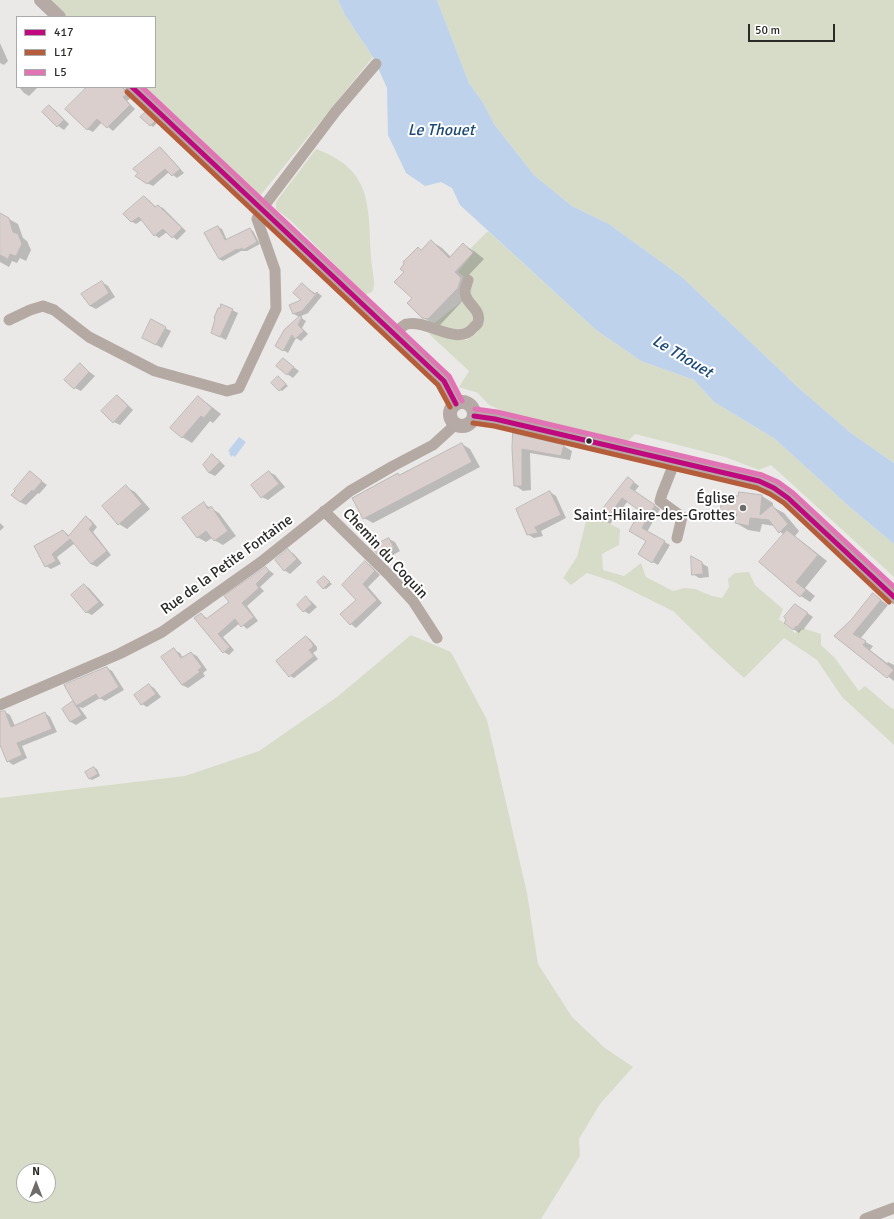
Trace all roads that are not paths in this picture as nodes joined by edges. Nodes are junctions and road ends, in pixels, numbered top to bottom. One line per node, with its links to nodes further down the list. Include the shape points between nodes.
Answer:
1 (41, 0): 2 (main road)
2 (58, 16)
3 (376, 64): 5 (street, via 336,111)
4 (133, 88): 5 (main road)
5 (261, 210): 7 (street, via 256,219 275,270 276,309 239,388 227,391 155,371 89,337 54,310 43,306); 8 (main road)
6 (468, 280): 8 (street, via 466,298 478,315 478,323 472,331 462,335 450,334 413,323 405,324)
7 (9, 320)
8 (395, 334): 9 (main road, via 444,381)
9 (456, 404): 10 (main road, via 464,402 470,405); 11 (main road, via 450,414)
10 (474, 416): 11 (main road, via 470,423); 12 (main road)
11 (456, 424): 13 (street, Rue de la Petite Fontaine, via 433,446 350,491)
12 (675, 461): 14 (street, via 660,501 682,517); 15 (main road, via 759,481 774,488 788,498)
13 (324, 511): 16 (street, Chemin du Coquin, via 413,601); 17 (street, Rue de la Petite Fontaine, via 261,562 162,632 120,654)
14 (677, 538)
15 (894, 597)
16 (436, 638)
17 (0, 705)
18 (894, 1208): 19 (street)
19 (865, 1219)

